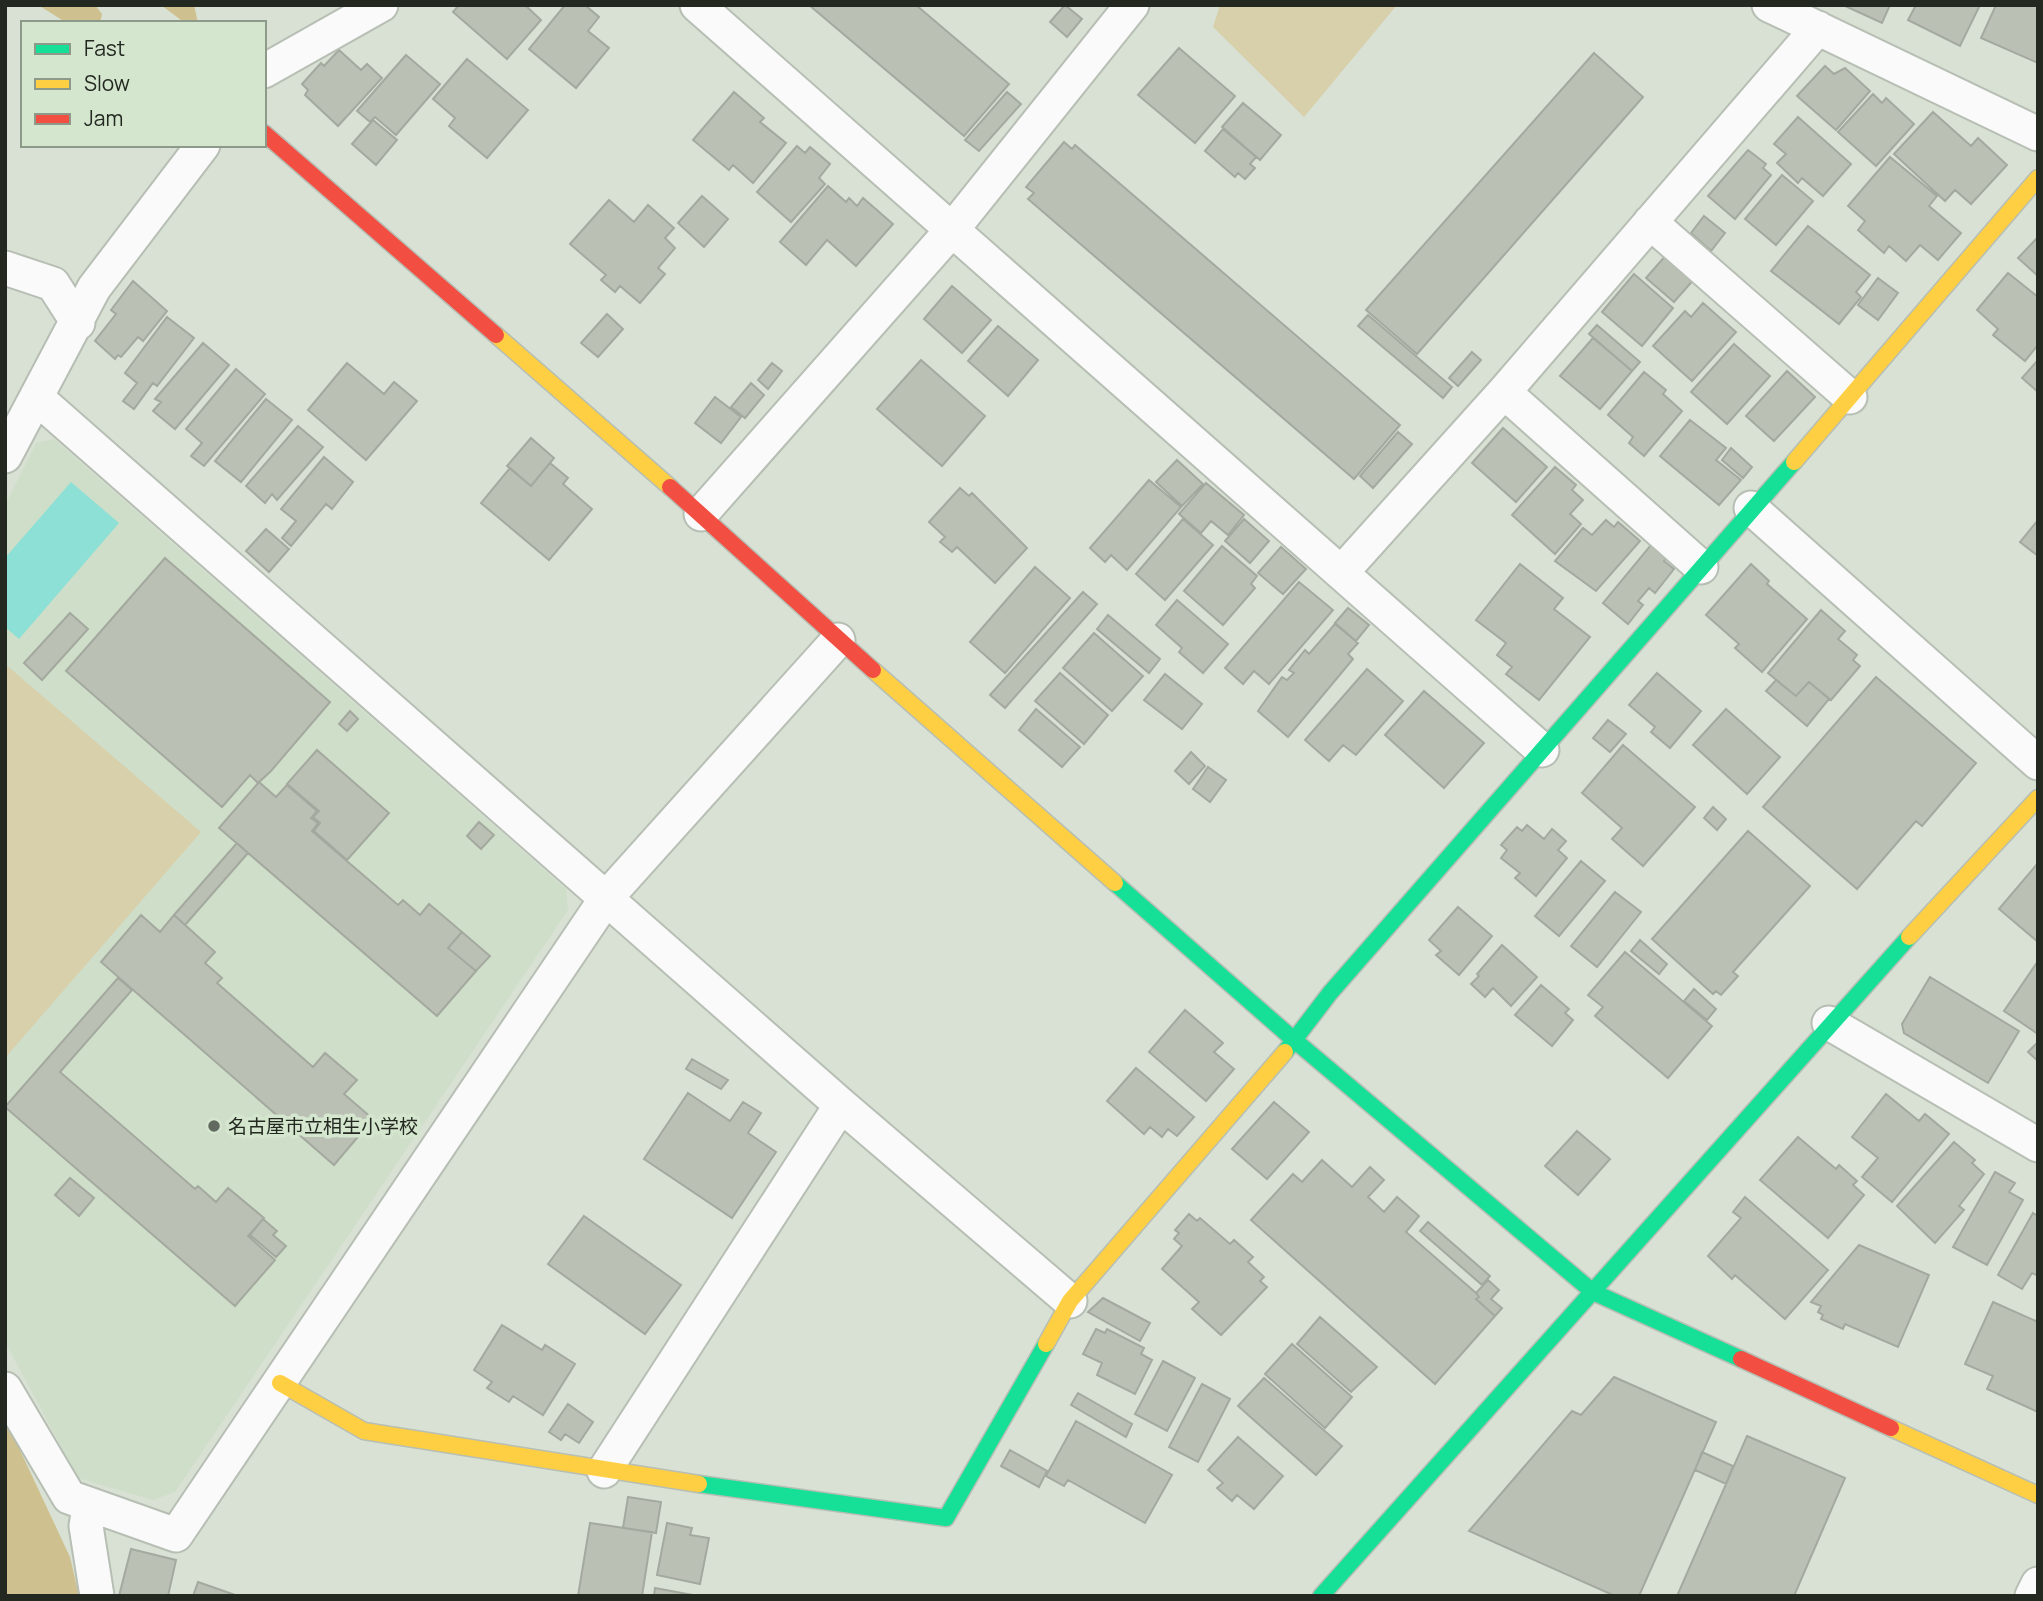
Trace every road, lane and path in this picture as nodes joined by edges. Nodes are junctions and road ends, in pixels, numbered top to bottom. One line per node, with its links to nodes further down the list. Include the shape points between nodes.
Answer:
1 (381, 5): 6 (street)
2 (696, 5): 12 (street)
3 (1132, 5): 12 (street)
4 (1769, 5): 5 (street)
5 (1818, 28): 7 (street); 11 (street)
6 (266, 70)
7 (2038, 134)
8 (266, 135): 20 (street)
9 (201, 147): 14 (street, via 94,288)
10 (2038, 178): 16 (street)
11 (1650, 222): 15 (street); 16 (street)
12 (951, 231): 20 (street); 22 (street)
13 (5, 268): 14 (street, via 53,284)
14 (78, 323): 17 (street)
15 (1504, 392): 21 (street); 22 (street)
16 (1850, 397): 19 (street)
17 (37, 398): 18 (street); 27 (street)
18 (5, 456)
19 (1751, 508): 21 (street); 25 (street)
20 (701, 514): 23 (street)
21 (1701, 567): 24 (street)
22 (1341, 573): 24 (street)
23 (838, 640): 27 (street); 29 (street)
24 (1542, 750): 29 (street)
25 (2038, 763)
26 (2038, 798): 28 (street)
27 (607, 897): 30 (street); 34 (street)
28 (1829, 1023): 31 (street); 32 (street)
29 (1293, 1039): 32 (street); 33 (street, via 1275,1066)
30 (841, 1105): 33 (street); 36 (street)
31 (2038, 1145)
32 (1593, 1292): 37 (street); 41 (street)
33 (1070, 1301): 36 (street, via 946,1518)
34 (280, 1383): 36 (street, via 364,1431); 38 (street, via 176,1535)
35 (5, 1389): 38 (street, via 69,1497)
36 (604, 1471)
37 (2038, 1495)
38 (89, 1507): 40 (street, via 86,1526)
39 (2038, 1584): 42 (street)
40 (97, 1596)
41 (1321, 1596)
42 (2032, 1596)

